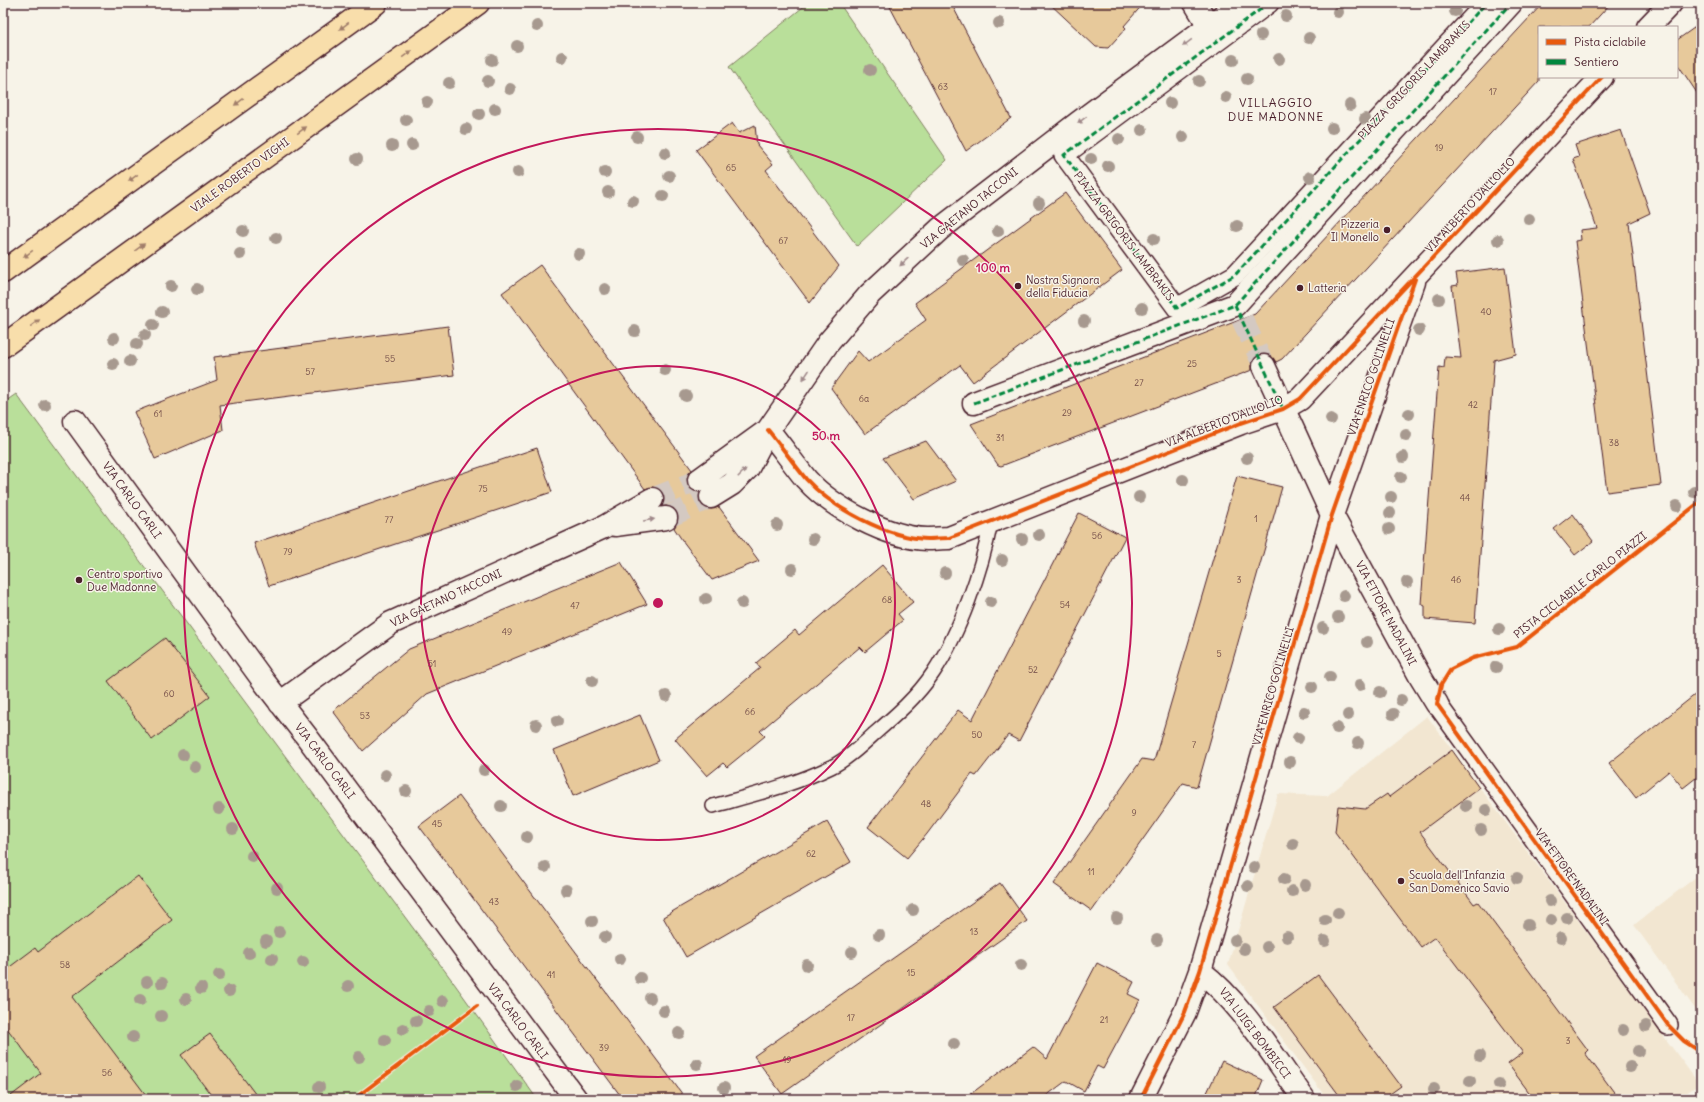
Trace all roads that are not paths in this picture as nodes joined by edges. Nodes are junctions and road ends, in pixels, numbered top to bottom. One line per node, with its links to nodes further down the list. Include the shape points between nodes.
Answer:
1 (376, 3): 12 (main road, one-way to 12)
2 (478, 3): 14 (main road, VIALE ROBERTO VIGHI, one-way to 2)
3 (1195, 3): 9 (street)
4 (1240, 3): 9 (street, VIA GAETANO TACCONI)
5 (1269, 3): 6 (street, PIAZZA GRIGORIS LAMBRAKIS, via 1064,155 1177,308 1235,275)
6 (1486, 3)
7 (1511, 3): 16 (street, PIAZZA GRIGORIS LAMBRAKIS, via 1239,312)
8 (1671, 3): 10 (street)
9 (1209, 26): 19 (street, VIA GAETANO TACCONI, one-way to 19, via 934,234 870,294 833,337)
10 (1649, 26)
11 (1601, 78): 13 (street, VIA ALBERTO DALLOLIO)
12 (3, 272)
13 (1416, 275): 17 (street, VIA ALBERTO DALLOLIO, via 1300,399); 22 (street, VIA ENRICO GOLINELLI)
14 (3, 346)
15 (1264, 366): 17 (street)
16 (974, 404)
17 (1283, 409): 22 (street); 24 (street, VIA ALBERTO DALLOLIO, via 1241,423)
18 (75, 421): 26 (street, VIA CARLO CARLI)
19 (768, 430): 20 (street, VIA GAETANO TACCONI); 24 (street, VIA ALBERTO DALLOLIO, via 807,480 830,500 890,532 927,539 949,538)
20 (705, 488)
21 (652, 499): 25 (street, VIA GAETANO TACCONI)
22 (1332, 515): 27 (street, VIA ETTORE NADALINI); 29 (street, VIA ENRICO GOLINELLI)
23 (666, 518): 25 (street, VIA GAETANO TACCONI, one-way to 23)
24 (992, 522): 28 (lane, via 987,546 950,643 933,674 899,713 832,766 804,779)
25 (604, 527): 26 (street, VIA GAETANO TACCONI, via 391,622)
26 (280, 703): 31 (street, VIA CARLO CARLI)
27 (1437, 704): 30 (street, VIA ETTORE NADALINI)
28 (713, 806)
29 (1200, 971): 32 (street, VIA ENRICO GOLINELLI, via 1185,1012); 33 (street, VIA LUIGI BOMBICCI, via 1218,984 1234,1002)
30 (1668, 1025)
31 (576, 1099)
32 (1141, 1099)
33 (1304, 1099)

